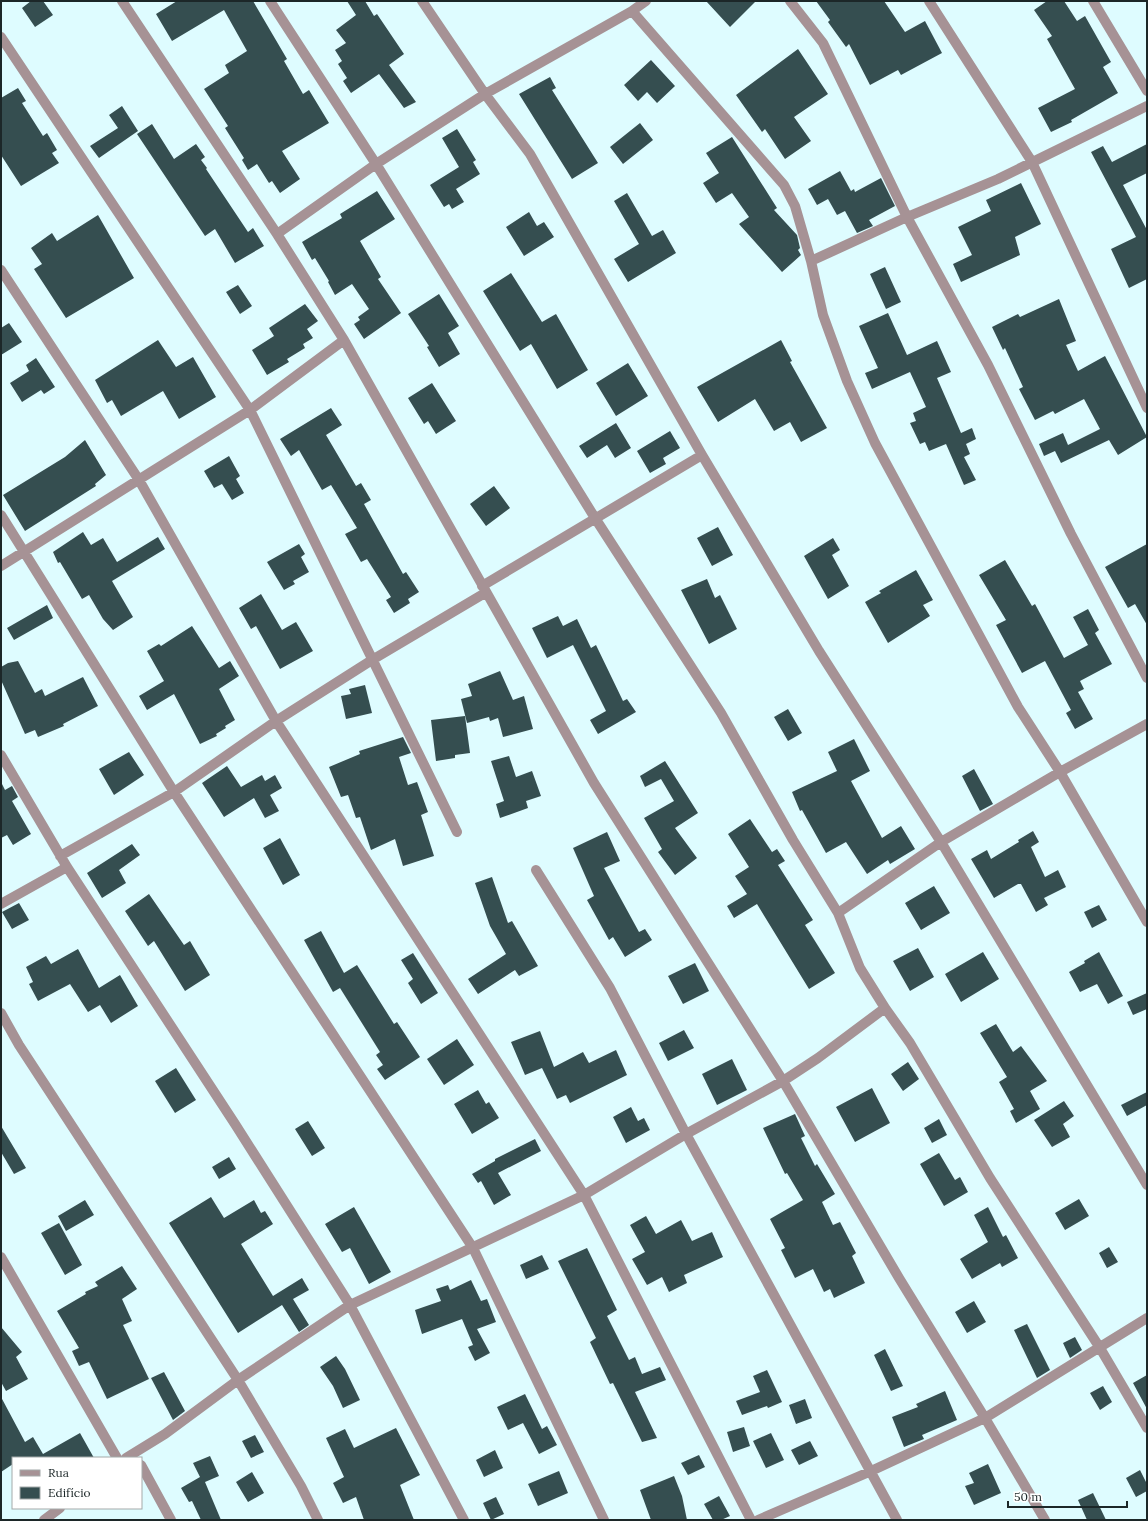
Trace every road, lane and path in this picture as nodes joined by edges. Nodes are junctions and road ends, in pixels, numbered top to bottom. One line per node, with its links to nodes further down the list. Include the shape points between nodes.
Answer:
1 (122, 1): 16 (street)
2 (270, 1): 14 (street)
3 (422, 1): 11 (street)
4 (646, 1): 8 (street)
5 (790, 1): 15 (street, via 823,43)
6 (929, 1): 13 (street)
7 (1093, 1): 10 (street)
8 (632, 11): 11 (street); 17 (street, via 784,185 795,206)
9 (1, 37): 21 (street)
10 (1147, 91)
11 (485, 94): 14 (street); 22 (street, via 530,154)
12 (1147, 106): 13 (street)
13 (1032, 162): 15 (street, via 930,209); 20 (street)
14 (376, 164): 16 (street); 25 (street)
15 (907, 216): 17 (street); 30 (street, via 988,365 1071,534)
16 (277, 234): 19 (street)
17 (811, 261): 34 (street, via 823,315 847,381 875,443 1018,707)
18 (1, 270): 23 (street)
19 (344, 340): 21 (street); 28 (street)
20 (1147, 406)
21 (250, 410): 23 (street); 29 (street)
22 (702, 454): 25 (street); 37 (street, via 820,651)
23 (139, 480): 26 (street); 31 (street)
24 (1, 515): 26 (street)
25 (595, 518): 28 (street); 42 (street, via 721,713)
26 (24, 552): 27 (street); 35 (street)
27 (1, 566)
28 (484, 590): 29 (street); 46 (street, via 594,783)
29 (372, 660): 31 (street); 36 (street)
30 (1147, 678)
31 (276, 721): 35 (street); 49 (street)
32 (1147, 724): 34 (street)
33 (1, 755): 38 (street)
34 (1060, 772): 37 (street); 43 (street)
35 (174, 792): 38 (street); 50 (street)
36 (457, 832)
37 (941, 842): 42 (street); 48 (street)
38 (60, 856): 39 (street)
39 (67, 867): 41 (street); 52 (street)
40 (536, 870): 47 (street, via 610,988)
41 (1, 904)
42 (838, 913): 44 (street, via 860,968)
43 (1147, 922)
44 (885, 1008): 46 (street); 54 (street, via 910,1043 990,1178)
45 (1, 1013): 55 (street, via 19,1045)
46 (783, 1081): 47 (street); 56 (street, via 899,1278)
47 (686, 1134): 49 (street); 61 (street)
48 (1147, 1185)
49 (584, 1196): 50 (street); 68 (street)
50 (473, 1248): 52 (street); 67 (street)
51 (1, 1257): 59 (street)
52 (350, 1305): 55 (street); 66 (street)
53 (1147, 1318): 54 (street)
54 (1100, 1348): 56 (street); 57 (street)
55 (238, 1380): 58 (street); 65 (street, via 301,1486)
56 (986, 1418): 61 (street); 71 (street)
57 (1147, 1428)
58 (133, 1456)
59 (116, 1457)
60 (142, 1467): 64 (street)
61 (869, 1472): 69 (street); 70 (street)
62 (59, 1509): 63 (street)
63 (44, 1520)
64 (171, 1520)
65 (318, 1520)
66 (464, 1520)
67 (604, 1520)
68 (750, 1520)
69 (758, 1520)
70 (897, 1520)
71 (1045, 1520)

